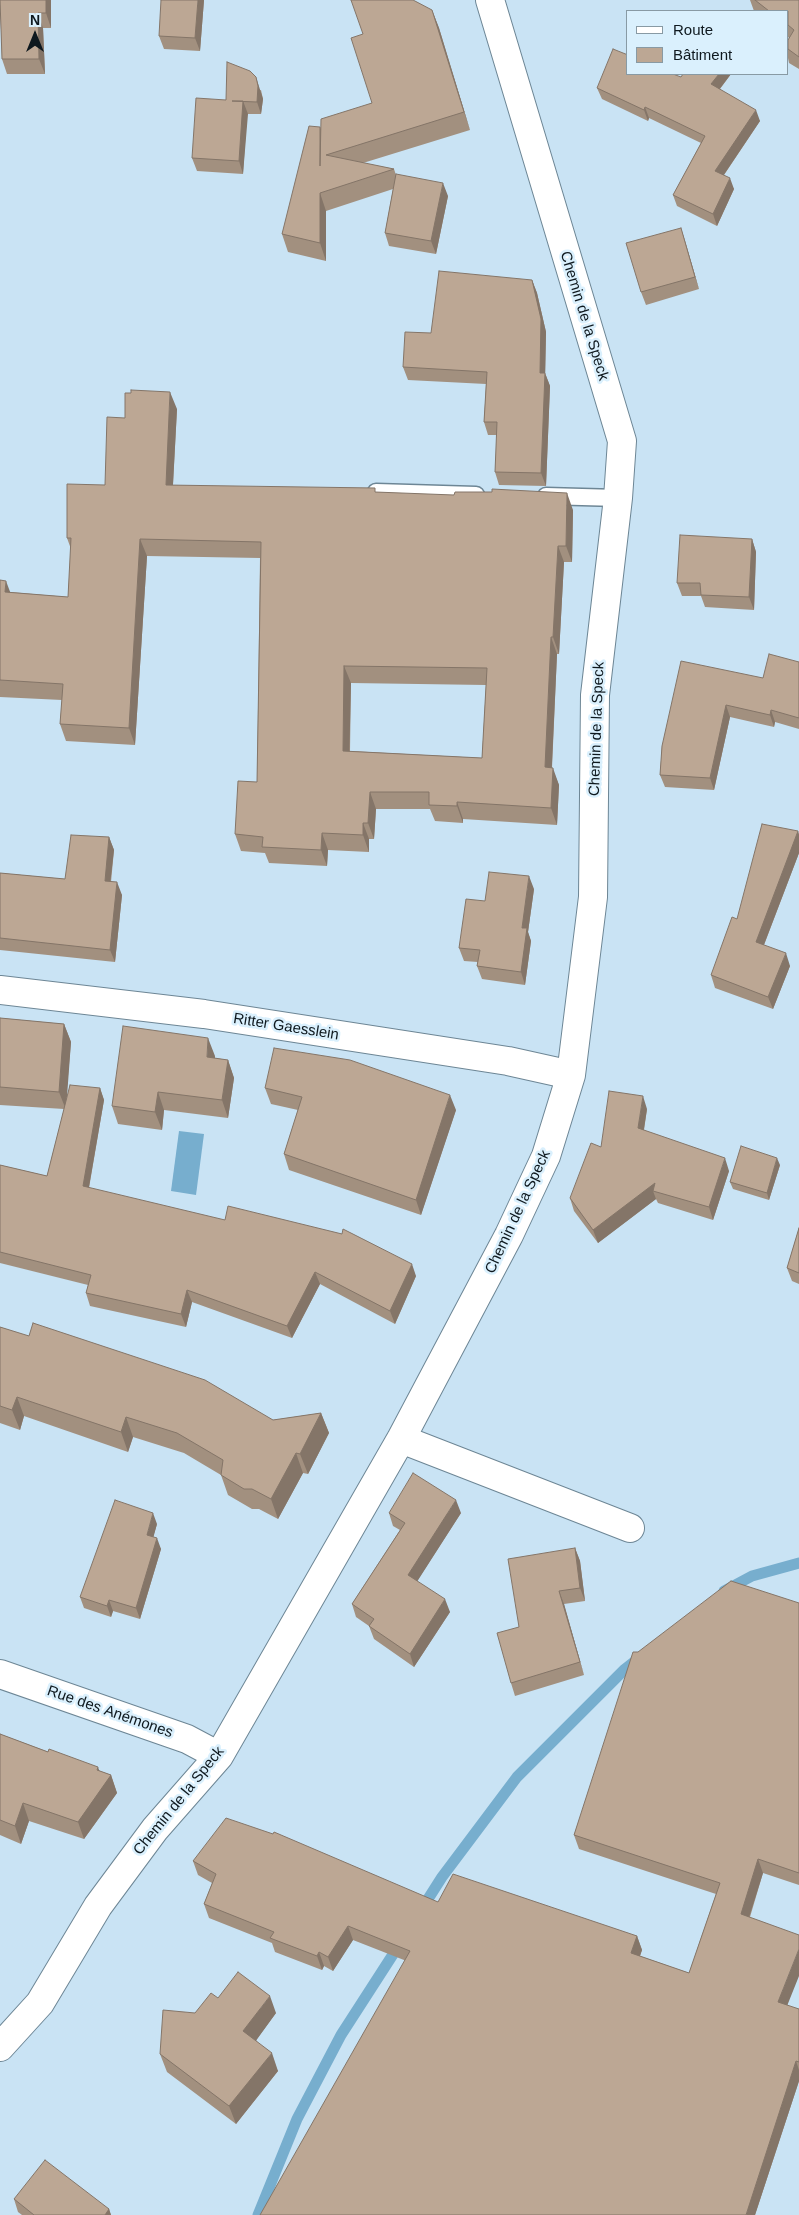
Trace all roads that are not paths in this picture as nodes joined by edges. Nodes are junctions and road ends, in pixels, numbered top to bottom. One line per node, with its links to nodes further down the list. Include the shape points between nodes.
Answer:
1 (490, 0): 5 (street, Chemin de la Speck, via 622,441)
2 (364, 492): 3 (lane)
3 (491, 495)
4 (530, 496): 5 (lane)
5 (618, 498): 7 (street, Chemin de la Speck, via 595,695 593,897)
6 (0, 990): 7 (street, Ritter Gaesslein, via 204,1014)
7 (571, 1075): 8 (street, Chemin de la Speck, via 546,1156 510,1235)
8 (401, 1439): 9 (street); 11 (street, Chemin de la Speck)
9 (630, 1528)
10 (0, 1674): 11 (street, Rue des Anémones, via 187,1739)
11 (218, 1756): 12 (street, Chemin de la Speck, via 155,1829 98,1906 40,2003)
12 (0, 2047)

